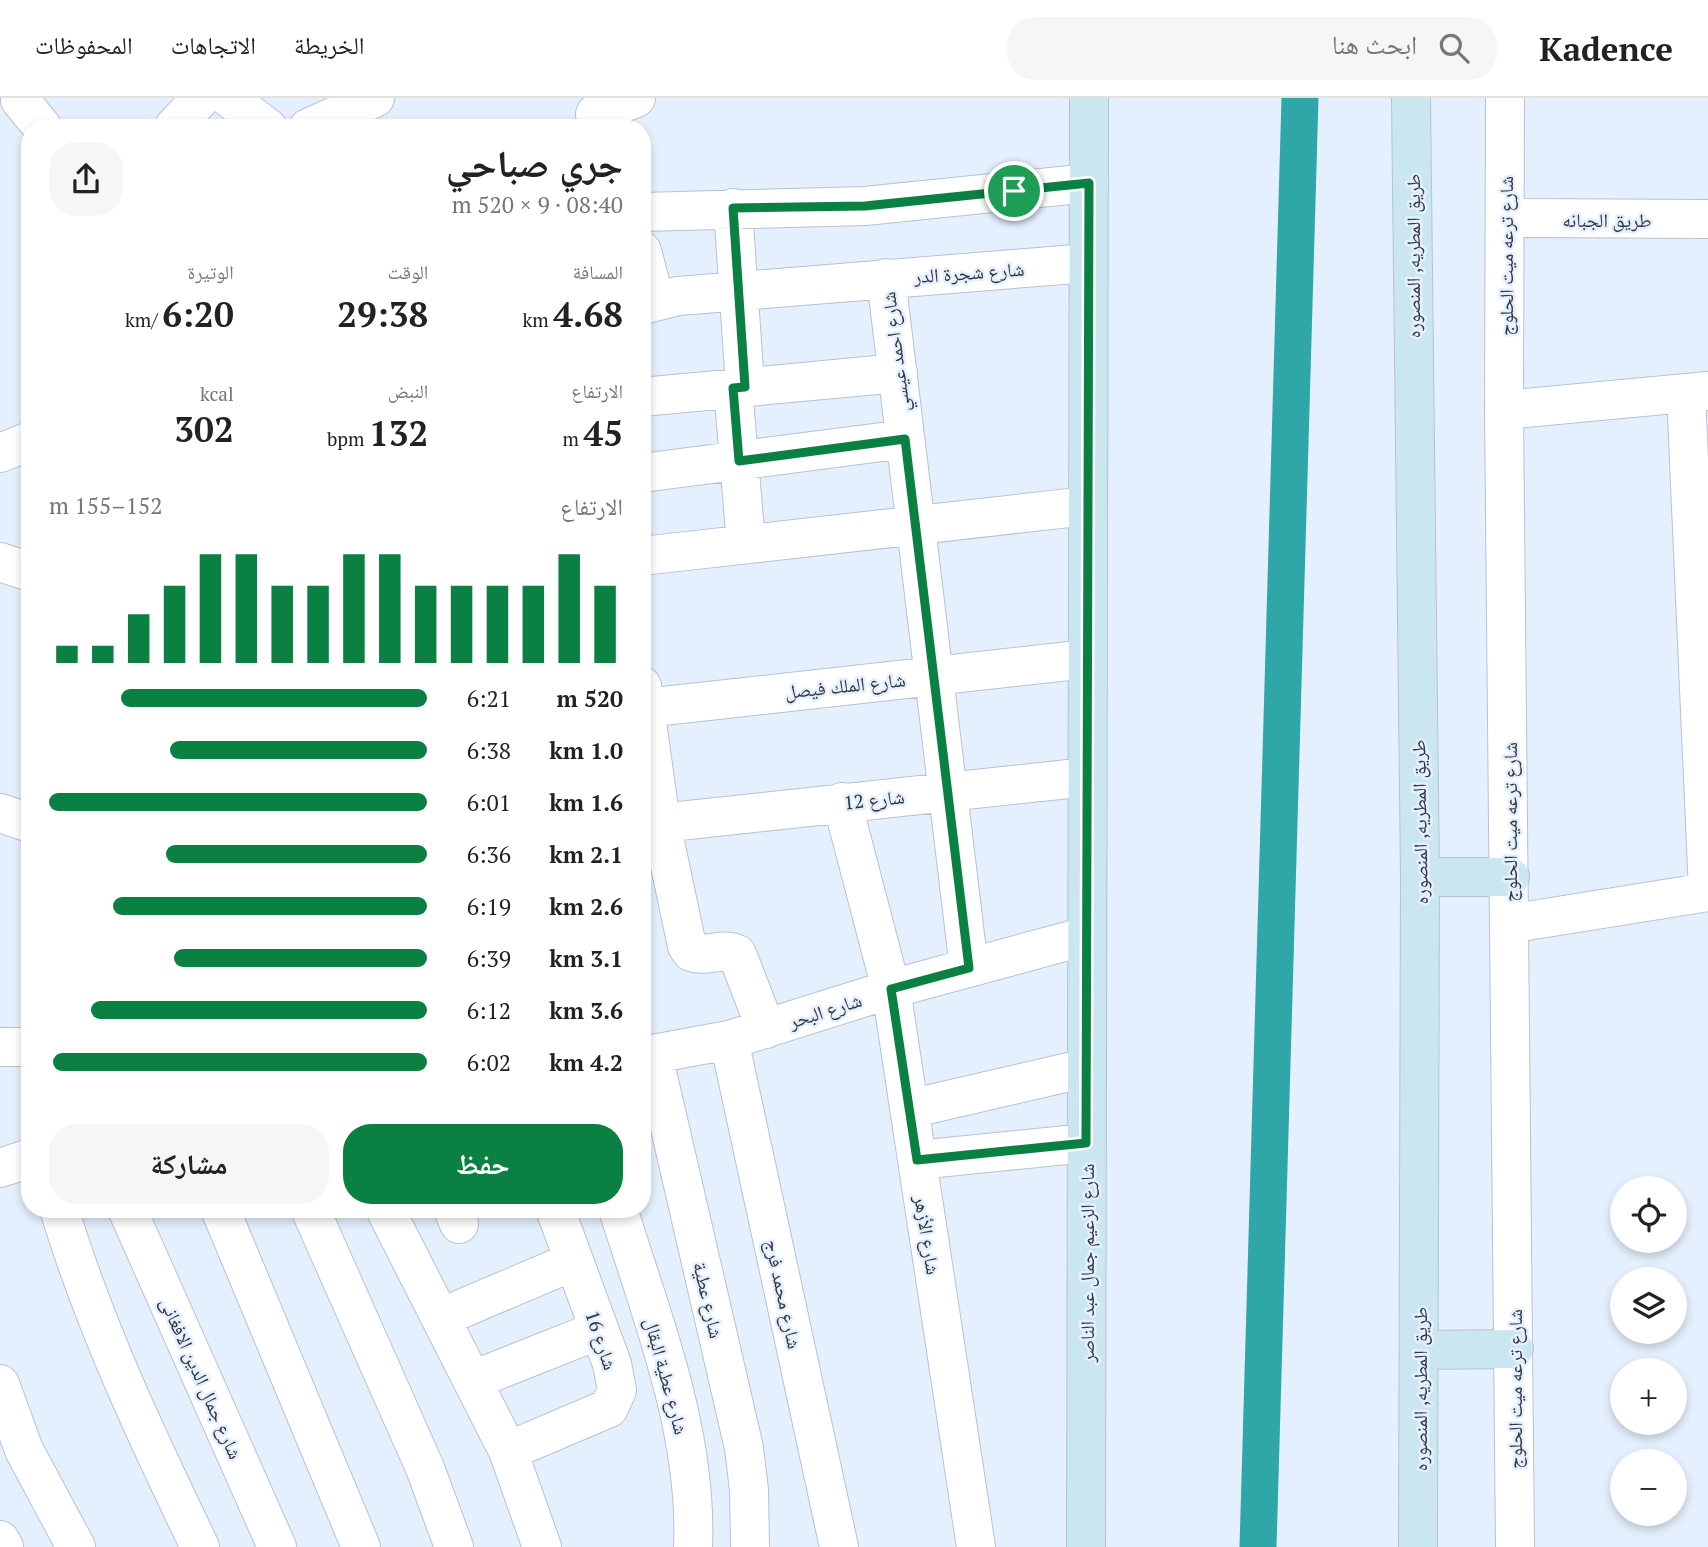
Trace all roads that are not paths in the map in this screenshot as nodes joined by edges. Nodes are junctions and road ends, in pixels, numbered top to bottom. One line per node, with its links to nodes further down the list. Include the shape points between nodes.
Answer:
1 (201, 98): 9 (street)
2 (229, 98): 10 (street)
3 (375, 98): 11 (street)
4 (636, 98): 8 (street)
5 (1089, 98): 12 (main road, شارع الزعيم جمال عبد الناصر)
6 (1411, 98): 47 (main road, طريق المطريه, المنصوره)
7 (1505, 98): 15 (street, شارع ترعه ميت الحلوج)
8 (594, 113)
9 (181, 119)
10 (256, 119)
11 (328, 119)
12 (1089, 183): 13 (street, via 865,206); 17 (main road, شارع الزعيم جمال عبد الناصر)
13 (733, 208): 14 (street); 19 (street)
14 (651, 212)
15 (1506, 218): 16 (street, طريق الجبانه); 25 (street, شارع ترعه ميت الحلوج)
16 (1708, 219)
17 (1088, 263): 18 (street, شارع شجرة الدر); 31 (main road, شارع الزعيم جمال عبد الناصر)
18 (886, 278): 19 (street, شارع شجرة الدر); 21 (street, شارع احمد عيسي)
19 (738, 290): 20 (street, شارع شجرة الدر); 22 (street)
20 (651, 302)
21 (898, 373): 22 (street); 26 (street, شارع احمد عيسي)
22 (739, 387): 24 (street); 29 (street)
23 (1697, 392): 25 (street); 49 (street)
24 (651, 396)
25 (1504, 410): 48 (street, شارع ترعه ميت الحلوج)
26 (905, 439): 29 (street); 32 (street, شارع احمد عيسي)
27 (21, 445): 28 (street)
28 (0, 453)
29 (739, 461): 30 (street); 33 (street)
30 (651, 472)
31 (1087, 506): 32 (street); 37 (main road, شارع الزعيم جمال عبد الناصر)
32 (916, 525): 33 (street); 38 (street, شارع احمد عيسي)
33 (746, 544): 34 (street)
34 (651, 555)
35 (0, 562): 36 (street)
36 (21, 569)
37 (1087, 659): 38 (street, شارع الملك فيصل); 40 (main road, شارع الزعيم جمال عبد الناصر)
38 (934, 675): 39 (street, شارع الملك فيصل); 42 (street, شارع احمد عيسي)
39 (651, 696)
40 (1087, 777): 42 (street, شارع 12); 51 (main road, شارع الزعيم جمال عبد الناصر)
41 (651, 779): 44 (street)
42 (948, 791): 43 (street, شارع 12); 52 (street, شارع احمد عيسي)
43 (842, 802): 44 (street, شارع 12); 53 (street, شارع الأزهر)
44 (653, 803): 54 (street, via 687,946 700,956 729,950 737,954)
45 (0, 813): 46 (street)
46 (21, 820)
47 (1420, 877): 48 (main road); 77 (main road, طريق المطريه, المنصوره)
48 (1510, 877): 50 (street, شارع ترعه ميت الحلوج)
49 (1708, 892): 50 (street)
50 (1509, 924): 76 (street, شارع ترعه ميت الحلوج)
51 (1086, 936): 52 (street, شارع البحر); 60 (main road, شارع الزعيم جمال عبد الناصر)
52 (969, 968): 53 (street, شارع البحر)
53 (891, 989): 54 (street, شارع البحر); 61 (street, شارع الأزهر)
54 (766, 1029): 55 (street, شارع البحر)
55 (729, 1040): 58 (street, شارع البحر); 91 (street, شارع محمد فرج)
56 (21, 1046): 57 (street)
57 (0, 1047)
58 (651, 1054)
59 (651, 1067): 90 (street, شارع عطية, via 744,1447)
60 (1086, 1068): 61 (street); 62 (main road, شارع الزعيم جمال عبد الناصر)
61 (909, 1109): 63 (street, شارع الأزهر)
62 (1086, 1143): 63 (street); 93 (main road, شارع الزعيم جمال عبد الناصر)
63 (917, 1160): 92 (street, شارع الأزهر)
64 (21, 1161): 65 (street)
65 (0, 1168)
66 (62, 1218): 84 (street, via 118,1373)
67 (131, 1218): 85 (street, شارع جمال الدين الافغانى)
68 (224, 1218): 86 (street)
69 (314, 1218): 87 (street, via 425,1468)
70 (390, 1218): 74 (street)
71 (558, 1218): 73 (street, شارع 16)
72 (621, 1218): 89 (street, شارع عطية البقال, via 689,1460)
73 (574, 1262): 74 (street); 75 (street, شارع 16)
74 (442, 1317): 78 (street)
75 (599, 1330): 78 (street); 80 (street, شارع 16, via 618,1390 609,1408)
76 (1514, 1349): 77 (main road); 95 (street, شارع ترعه ميت الحلوج)
77 (1419, 1350): 94 (main road, طريق المطريه, المنصوره)
78 (473, 1380): 80 (street)
79 (0, 1384): 83 (street, via 24,1450)
80 (508, 1451): 88 (street)
81 (0, 1540): 82 (street)
82 (4, 1547)
83 (76, 1547)
84 (200, 1547)
85 (277, 1547)
86 (361, 1547)
87 (454, 1547)
88 (542, 1547)
89 (692, 1547)
90 (750, 1547)
91 (839, 1547)
92 (976, 1547)
93 (1086, 1547)
94 (1418, 1547)
95 (1515, 1547)

